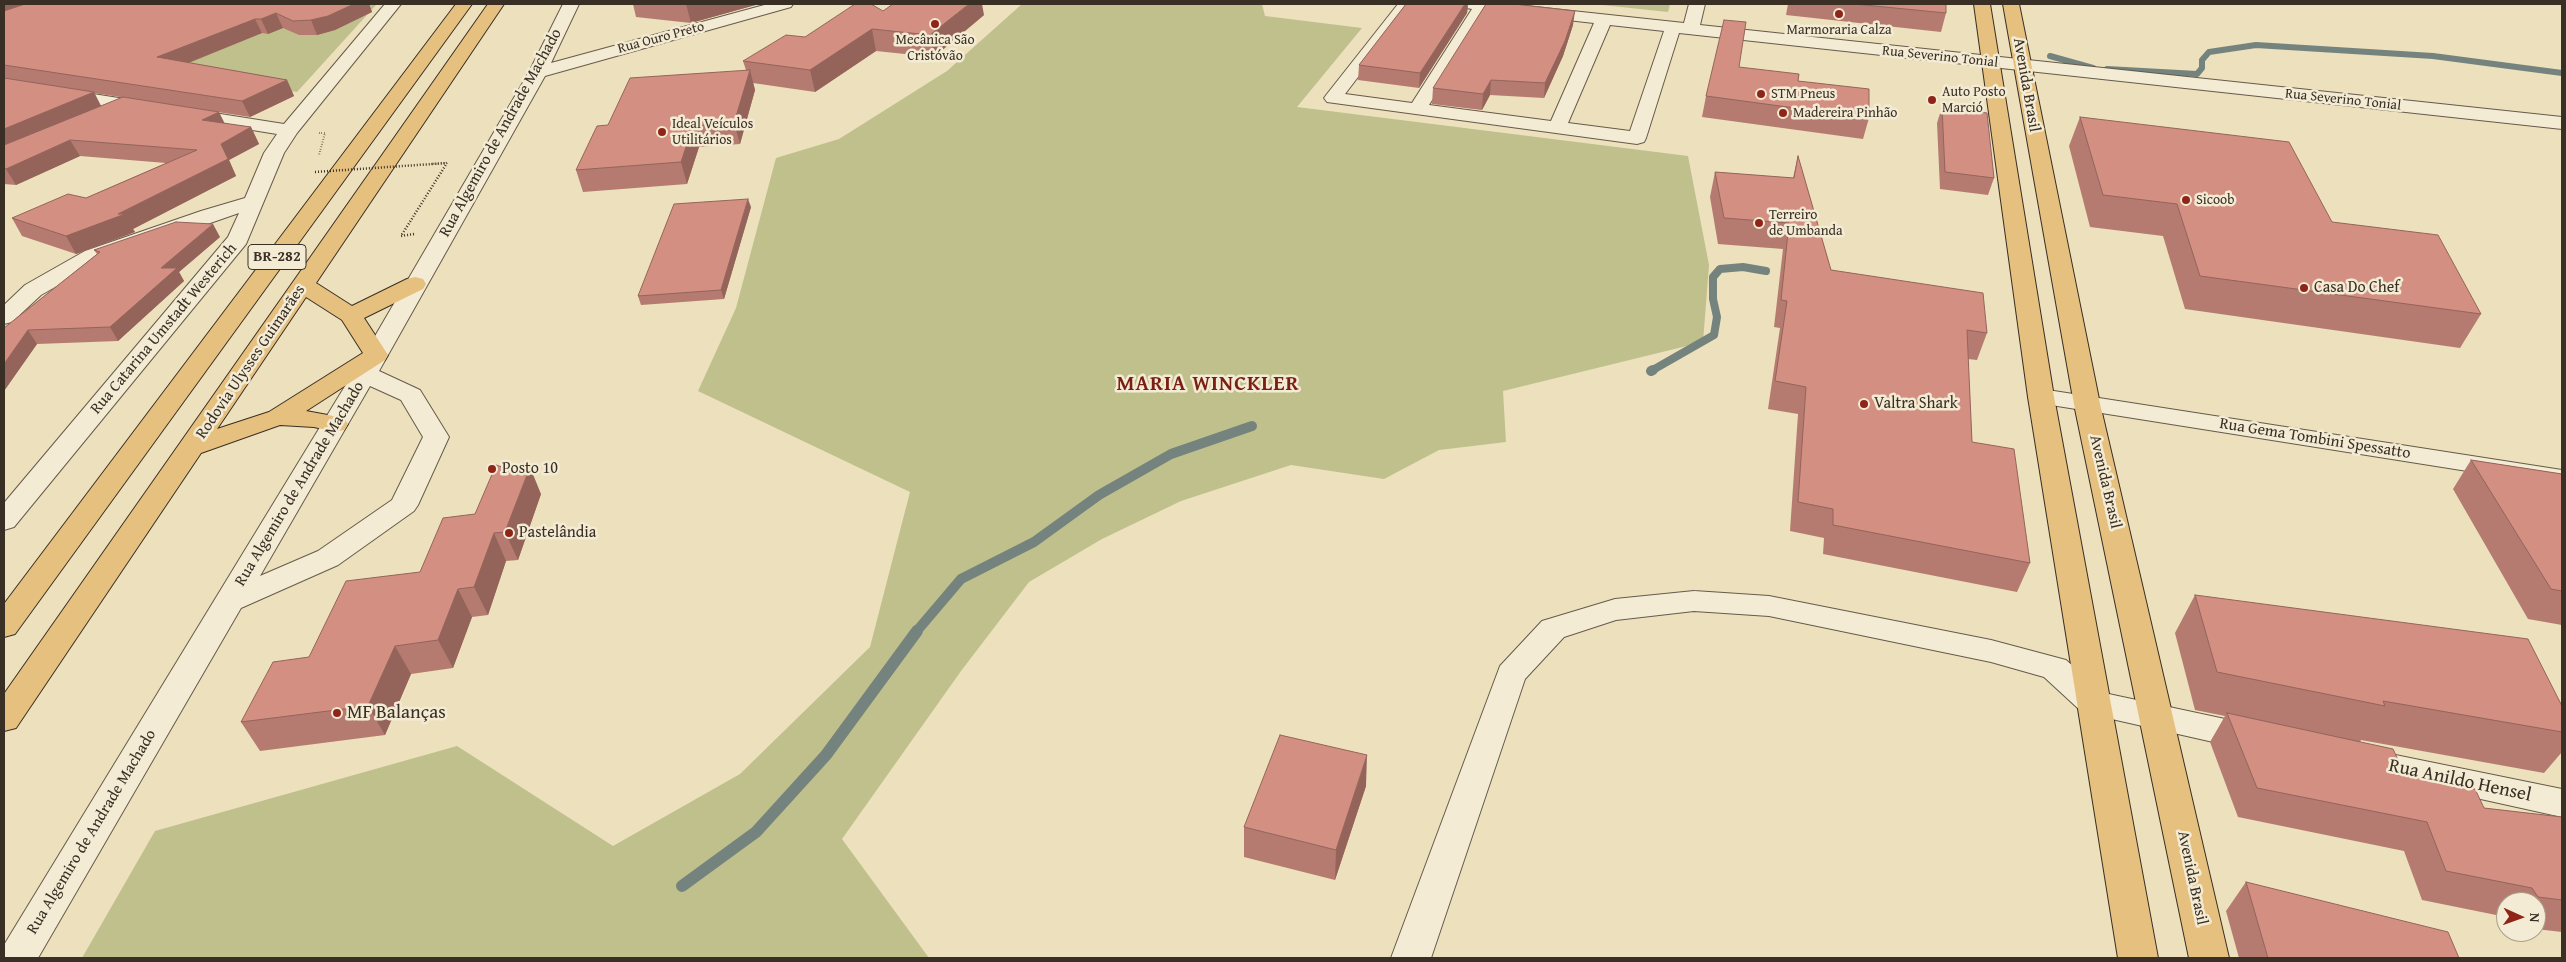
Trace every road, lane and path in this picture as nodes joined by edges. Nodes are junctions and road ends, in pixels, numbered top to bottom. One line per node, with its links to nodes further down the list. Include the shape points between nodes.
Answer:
1 (393, 4): 23 (street, Rua Catarina Umstadt Westerich)
2 (464, 4): 42 (main road, BR-282)
3 (496, 4): 30 (main road, Rodovia Ulysses Guimarães / BR-282)
4 (571, 4): 16 (street, Rua Algemiro de Andrade Machado)
5 (785, 4): 16 (street, Rua Ouro Preto)
6 (1406, 4): 19 (street, via 1333,98)
7 (1697, 4): 13 (street)
8 (1982, 4): 14 (main road, Avenida Brasil)
9 (2011, 4): 15 (main road, Avenida Brasil)
10 (1475, 5): 11 (street, Rua Severino Tonial); 19 (street)
11 (1604, 19): 12 (street, Rua Severino Tonial); 22 (street)
12 (1673, 26): 13 (street, Rua Severino Tonial); 22 (street, via 1637,138)
13 (1691, 28): 14 (street, Rua Severino Tonial)
14 (1990, 63): 15 (street, Rua Severino Tonial); 26 (main road, Avenida Brasil)
15 (2023, 66): 21 (street, Rua Severino Tonial); 28 (main road, Avenida Brasil)
16 (538, 72): 29 (street, Rua Algemiro de Andrade Machado)
17 (4, 85): 18 (street)
18 (129, 105): 20 (street); 23 (street)
19 (1417, 110): 22 (street)
20 (102, 116)
21 (2562, 123)
22 (1557, 128)
23 (289, 130): 27 (street, Rua Catarina Umstadt Westerich, via 274,153)
24 (448, 163): 25 (path, bridge)
25 (315, 172)
26 (2010, 199): 28 (main road); 34 (main road, Avenida Brasil)
27 (254, 202): 31 (street, via 93,256 33,290); 40 (street, Rua Catarina Umstadt Westerich, via 238,240)
28 (2048, 204): 35 (main road, Avenida Brasil)
29 (415, 284): 32 (main road); 33 (street, Rua Algemiro de Andrade Machado)
30 (303, 285): 32 (main road); 38 (main road, Rodovia Ulysses Guimarães / BR-282)
31 (5, 313)
32 (351, 315): 33 (main road)
33 (371, 364): 36 (main road); 37 (street, Rua Algemiro de Andrade Machado); 41 (street, via 411,395 436,437 404,505 328,558)
34 (2041, 397): 35 (street, Rua Gema Tombini Spessatto); 43 (main road, Avenida Brasil)
35 (2077, 402): 39 (street, Rua Gema Tombini Spessatto); 44 (main road, Avenida Brasil)
36 (278, 417): 37 (main road); 38 (main road)
37 (336, 424): 41 (street, Rua Algemiro de Andrade Machado)
38 (192, 447): 45 (main road, Rodovia Ulysses Guimarães / BR-282)
39 (2562, 478)
40 (4, 521)
41 (230, 601): 49 (street, Rua Algemiro de Andrade Machado)
42 (4, 626)
43 (2094, 703): 44 (street); 50 (street, via 2055,668 1992,651 1769,606 1694,601 1616,610 1553,629 1511,674); 51 (main road, Avenida Brasil)
44 (2158, 718): 46 (street); 52 (main road, Avenida Brasil)
45 (4, 719)
46 (2283, 744)
47 (2341, 756): 48 (street, Rua Anildo Hensel)
48 (2562, 803)
49 (17, 958)
50 (1411, 958)
51 (2138, 958)
52 (2209, 958)

